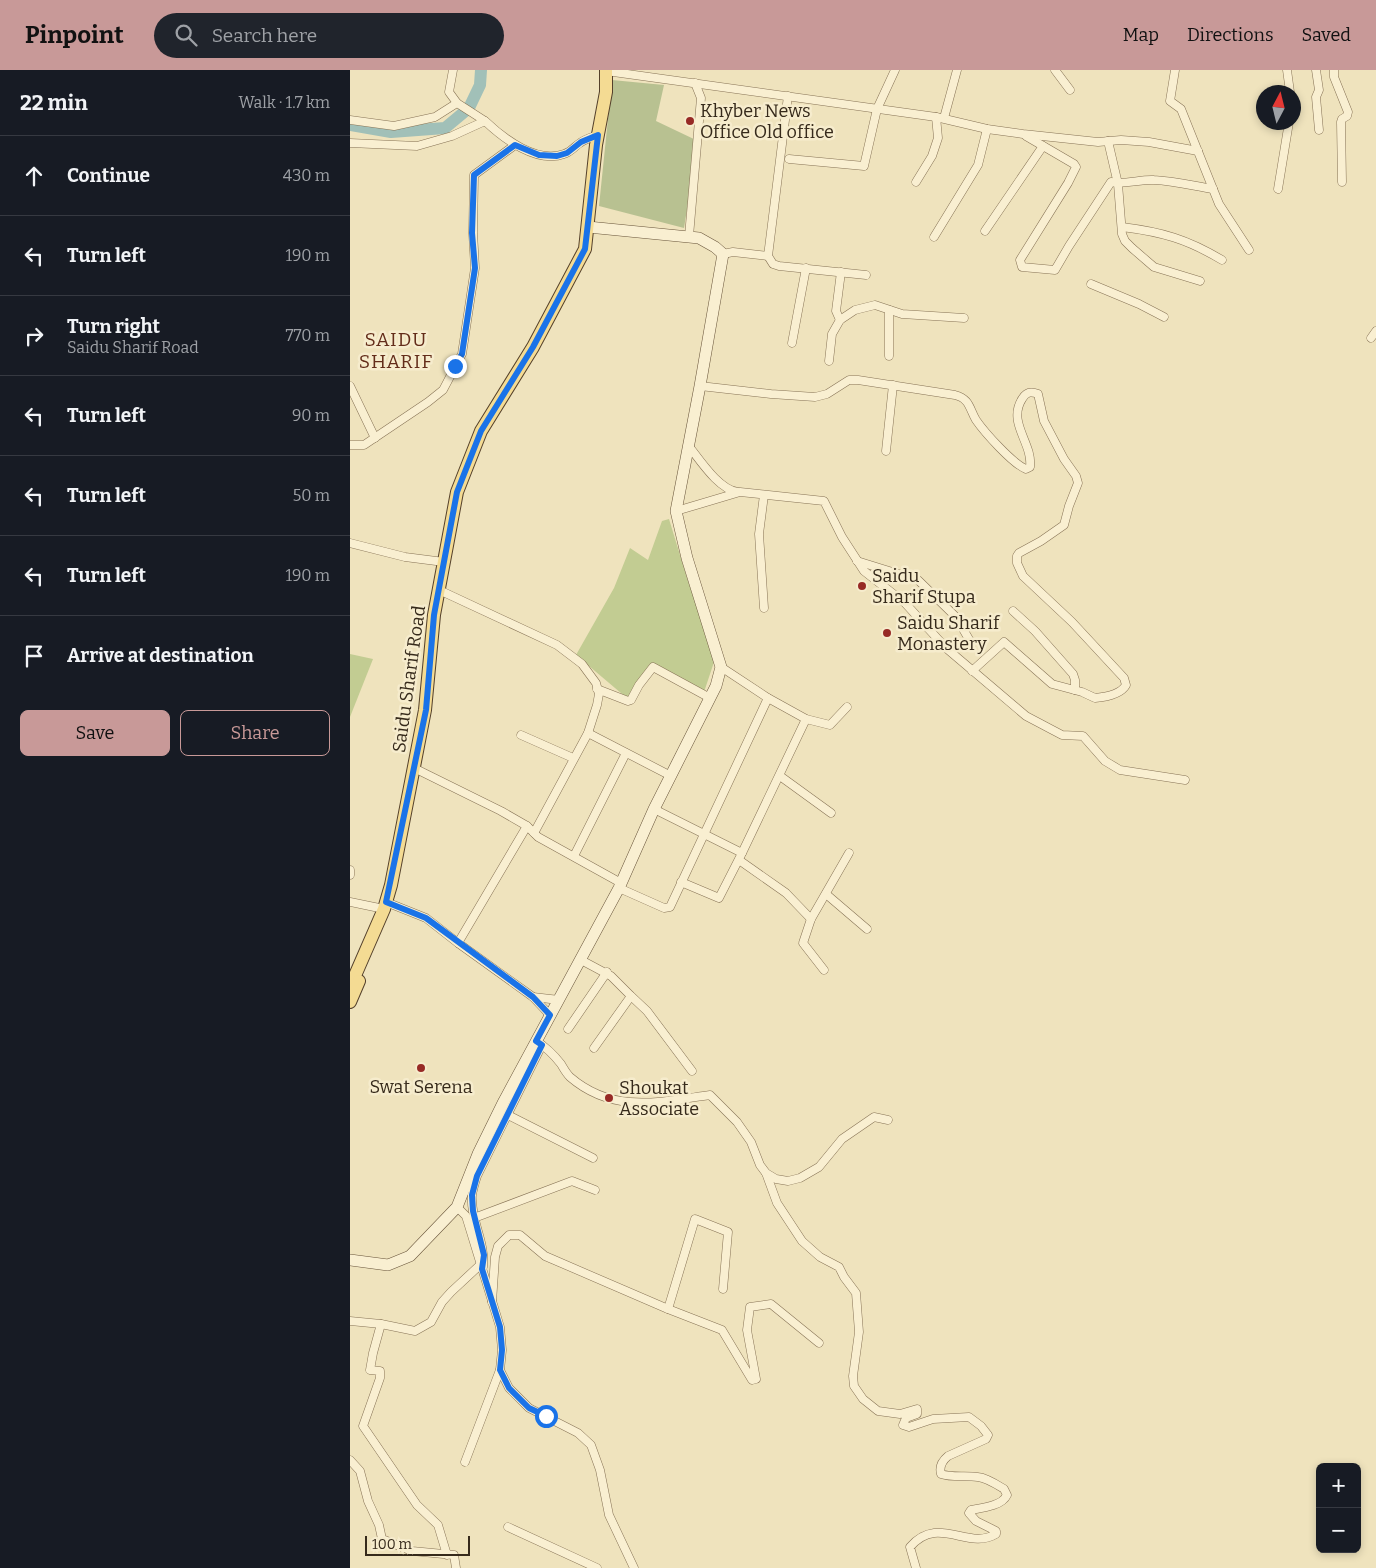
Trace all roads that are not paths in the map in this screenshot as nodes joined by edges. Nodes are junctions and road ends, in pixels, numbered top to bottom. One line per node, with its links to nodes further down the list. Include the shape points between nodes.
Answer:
1 (453, 70): 14 (street, via 449,92)
2 (606, 70): 10 (street); 23 (main road, Saidu Sharif Road, via 606,92)
3 (895, 70): 15 (street)
4 (957, 70): 16 (street)
5 (1055, 70): 12 (street)
6 (1175, 70): 28 (street, via 1170,101 1181,109)
7 (1287, 70): 11 (street)
8 (1316, 70): 21 (street)
9 (1334, 70): 31 (street, via 1348,112 1341,122)
10 (695, 83): 13 (street); 38 (street, via 701,98)
11 (1289, 85)
12 (1070, 90)
13 (788, 96): 15 (street); 42 (street)
14 (457, 104): 17 (street, via 435,117 394,126); 18 (street)
15 (877, 109): 16 (street); 29 (street, via 864,166)
16 (940, 117): 19 (street); 30 (street, via 932,156)
17 (350, 120)
18 (485, 121): 25 (street, via 452,136 417,146); 26 (street)
19 (987, 129): 22 (street); 39 (street, via 978,165)
20 (1288, 130): 34 (street)
21 (1319, 130)
22 (1023, 134): 24 (street); 27 (street)
23 (598, 135): 26 (street, via 557,156 539,155); 35 (main road, Saidu Sharif Road)
24 (1108, 141): 28 (street, via 1149,142); 32 (street)
25 (350, 144)
26 (515, 145): 61 (street, via 474,175 472,233 475,268 462,354 443,390)
27 (1043, 146): 32 (street, via 1074,164 1075,171 1020,260 1022,267 1055,270 1112,182); 37 (street)
28 (1198, 150): 33 (street)
29 (789, 159)
30 (916, 182)
31 (1342, 182)
32 (1118, 184): 33 (street, via 1154,180); 36 (street)
33 (1213, 188): 40 (street, via 1219,204)
34 (1278, 189)
35 (588, 227): 38 (street); 70 (main road, Saidu Sharif Road, via 585,249 533,347 481,431 457,492)
36 (1122, 227): 43 (street, via 1174,237); 47 (street, via 1125,241 1154,267)
37 (985, 231)
38 (689, 236): 41 (street, via 707,241)
39 (934, 237)
40 (1249, 250)
41 (723, 254): 42 (street); 60 (street)
42 (768, 256): 44 (street, via 773,264 779,266)
43 (1222, 260)
44 (806, 268): 45 (street); 55 (street)
45 (841, 272): 46 (street); 52 (street, via 836,311)
46 (866, 275)
47 (1200, 281)
48 (1091, 284): 50 (street)
49 (889, 310): 51 (street, via 902,314); 52 (street, via 875,305 855,310); 56 (street)
50 (1164, 316)
51 (964, 318)
52 (840, 320): 57 (street, via 832,334)
53 (1376, 331): 54 (street)
54 (1371, 338)
55 (792, 344)
56 (889, 356)
57 (830, 361)
58 (893, 385): 60 (street, via 850,380 827,394 815,396); 64 (street); 78 (street, via 966,400 976,419 1000,447 1026,469 1030,467 1030,460 1016,408 1027,394 1038,394 1044,421 1078,484 1064,525 1019,553 1017,563 1023,576 1072,622 1126,683 1122,690 1099,698)
59 (350, 386): 61 (street)
60 (700, 386): 63 (street)
61 (375, 438): 62 (street, via 364,445)
62 (350, 445)
63 (688, 445): 65 (street, via 723,486); 67 (street)
64 (886, 451)
65 (740, 492): 66 (street); 67 (street)
66 (764, 495): 69 (street, via 824,501); 72 (street, via 759,534)
67 (676, 511): 75 (street)
68 (350, 544): 70 (street)
69 (857, 561): 74 (street, via 918,580 956,617); 76 (street, via 864,571 905,603)
70 (444, 562): 71 (main road, Saidu Sharif Road)
71 (439, 590): 77 (street, via 557,645 582,664); 87 (main road, Saidu Sharif Road, via 426,710)
72 (764, 608)
73 (1013, 611): 78 (street, via 1073,674)
74 (970, 641)
75 (721, 668): 79 (street); 80 (street)
76 (972, 671): 78 (street, via 1004,642 1052,684); 90 (street, via 1026,716 1062,735 1082,736 1105,761 1120,770)
77 (597, 688): 79 (street, via 628,701 653,667); 83 (street, via 597,706)
78 (1075, 690)
79 (710, 698): 88 (street)
80 (768, 698): 82 (street); 95 (street)
81 (847, 707): 82 (street, via 830,725)
82 (806, 719): 89 (street)
83 (588, 733): 85 (street); 86 (street)
84 (521, 735): 86 (street)
85 (626, 753): 88 (street); 97 (street)
86 (573, 758): 94 (street)
87 (414, 768): 93 (street); 105 (main road, Saidu Sharif Road)
88 (671, 776): 91 (street)
89 (780, 776): 92 (street); 98 (street)
90 (1185, 780)
91 (654, 809): 95 (street); 102 (street)
92 (831, 813)
93 (527, 826): 94 (street); 108 (street)
94 (534, 833): 97 (street)
95 (705, 835): 98 (street); 101 (street)
96 (849, 853): 103 (street)
97 (574, 856): 102 (street)
98 (740, 857): 101 (street, via 719,898); 106 (street, via 786,893)
99 (350, 870): 100 (street)
100 (350, 875)
101 (681, 882): 102 (street, via 667,908)
102 (620, 885): 110 (street)
103 (826, 894): 106 (street); 107 (street)
104 (350, 902): 105 (street)
105 (387, 905): 108 (street, via 426,918); 109 (main road, Saidu Sharif Road)
106 (811, 919): 111 (street, via 802,942)
107 (867, 929)
108 (458, 943): 115 (street)
109 (369, 953): 113 (main road); 117 (main road)
110 (581, 960): 112 (street); 116 (street)
111 (824, 970)
112 (606, 972): 114 (street); 119 (street)
113 (350, 988)
114 (631, 996): 121 (street); 122 (street, via 647,1011)
115 (533, 997): 116 (street); 118 (street)
116 (559, 1000): 118 (street)
117 (350, 1002)
118 (550, 1015): 120 (street)
119 (568, 1029)
120 (539, 1043): 123 (street); 126 (street, via 579,1084 617,1101 635,1103 710,1095 737,1122); 128 (street, via 478,1154)
121 (594, 1048)
122 (692, 1071)
123 (508, 1115): 125 (street); 129 (street, via 477,1176 472,1195)
124 (888, 1120): 126 (street, via 874,1117 862,1124 842,1139 819,1167 800,1178 788,1181)
125 (592, 1158)
126 (766, 1173): 146 (street, via 777,1203 802,1241 820,1257 839,1267 856,1293 859,1332 853,1376 854,1386 863,1399 878,1411 900,1414 917,1409 917,1414 906,1418 902,1425 954,1416 969,1417 988,1434 986,1439 948,1456 940,1470 947,1476 980,1477 1004,1489 1005,1499 971,1510 968,1514 996,1534 974,1538 939,1532 923,1536 910,1547)
127 (594, 1190): 129 (street, via 572,1181)
128 (457, 1207): 130 (street, via 410,1256 388,1265); 131 (street, via 466,1216)
129 (474, 1218): 131 (street, via 484,1255)
130 (350, 1260)
131 (482, 1267): 133 (street); 136 (street, via 451,1292 431,1322 415,1331)
132 (723, 1289): 134 (street, via 728,1232 694,1219)
133 (492, 1302): 134 (street, via 498,1246 509,1235 520,1235 545,1256); 138 (street, via 500,1327)
134 (668, 1309): 137 (street, via 722,1330 752,1380 756,1379 747,1330 750,1307 772,1304)
135 (350, 1321): 136 (street)
136 (381, 1324): 142 (street, via 370,1370 380,1372 380,1378 363,1426 417,1505 438,1525)
137 (819, 1343)
138 (500, 1370): 140 (street); 145 (street, via 509,1388 529,1408 578,1433 592,1445 609,1514)
139 (350, 1460): 142 (street, via 360,1471 382,1540 412,1551)
140 (464, 1462)
141 (508, 1527): 144 (street)
142 (447, 1554): 143 (street, via 454,1555)
143 (456, 1568)
144 (597, 1568)
145 (634, 1568)
146 (916, 1568)

